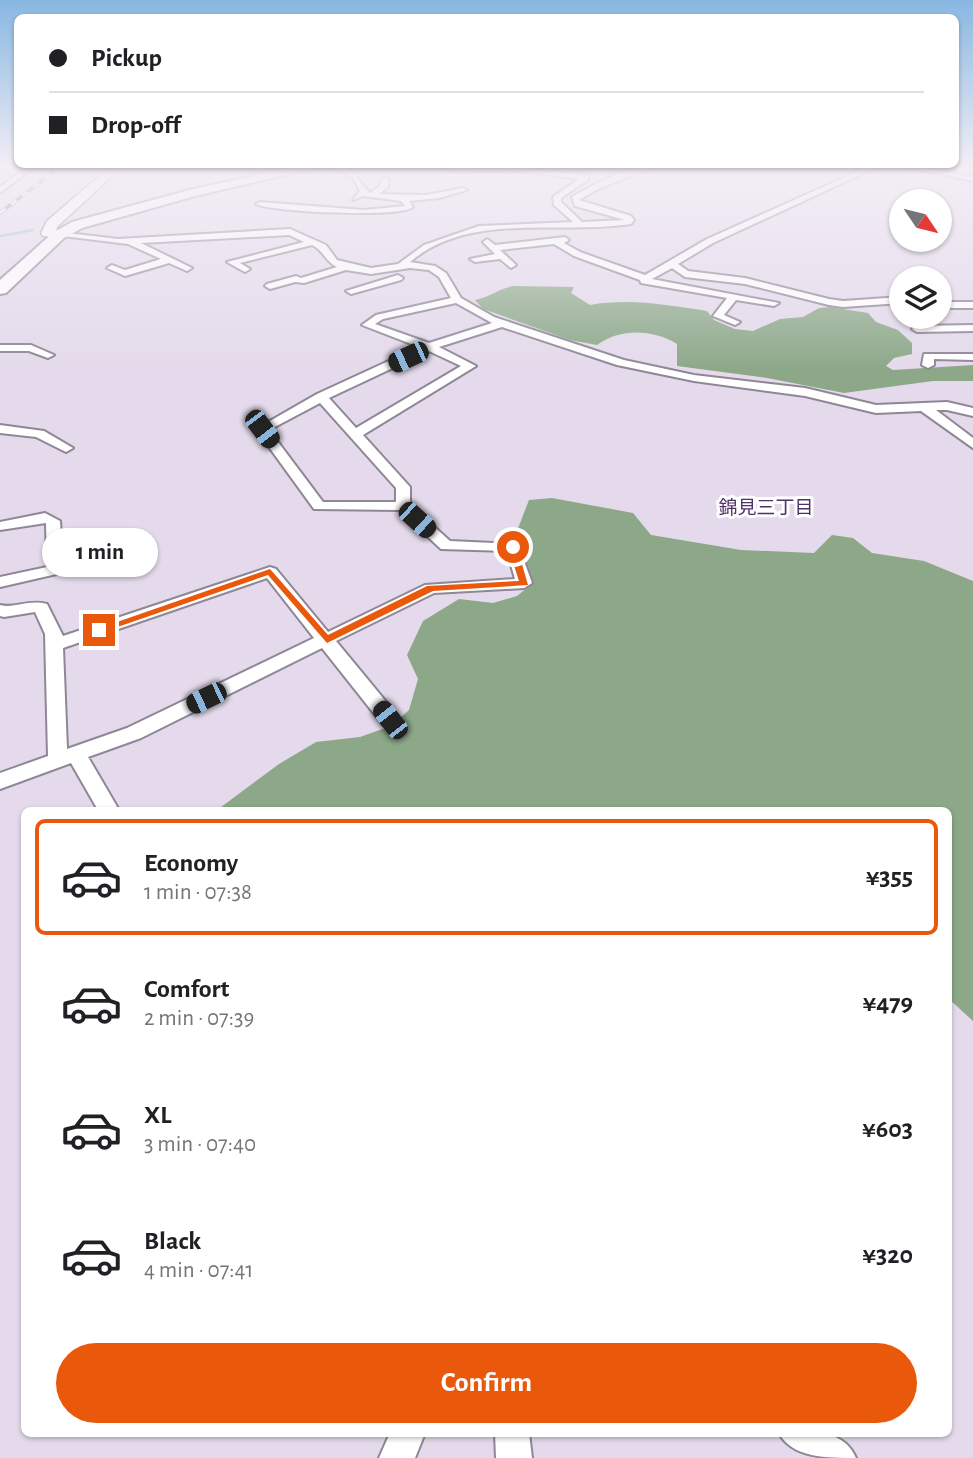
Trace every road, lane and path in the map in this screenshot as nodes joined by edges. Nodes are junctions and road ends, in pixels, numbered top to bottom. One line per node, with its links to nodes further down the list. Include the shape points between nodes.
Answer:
1 (54, 234): 7 (main road)
2 (241, 234): 10 (street)
3 (292, 234): 11 (street)
4 (463, 234): 18 (street, via 414,254)
5 (474, 234): 12 (street)
6 (725, 234): 16 (street)
7 (59, 235): 10 (street); 26 (highway)
8 (575, 238): 9 (street)
9 (555, 241): 12 (street); 24 (street)
10 (130, 242): 15 (street)
11 (314, 242): 19 (street); 23 (street, via 232,262)
12 (493, 248): 13 (street)
13 (502, 256): 14 (street); 17 (street)
14 (475, 259)
15 (169, 260): 20 (street, via 125,273); 21 (street)
16 (671, 262): 24 (street); 32 (street, via 680,272 695,277 745,281)
17 (511, 265)
18 (401, 266): 19 (street, via 372,271); 22 (street)
19 (346, 267): 25 (street)
20 (112, 268)
21 (187, 268)
22 (432, 268): 27 (street); 29 (street, via 443,275)
23 (245, 269)
24 (642, 282): 28 (street)
25 (270, 286)
26 (0, 289)
27 (351, 291)
28 (734, 296): 31 (street); 36 (street, via 718,316)
29 (457, 300): 37 (street); 40 (street, via 380,317 367,325)
30 (889, 301): 32 (street)
31 (774, 303)
32 (843, 304): 34 (street)
33 (973, 305): 35 (street)
34 (889, 306)
35 (952, 306)
36 (735, 322)
37 (500, 324): 40 (street); 46 (street, via 658,372 805,393 876,410)
38 (952, 328): 39 (street)
39 (973, 328)
40 (429, 347): 45 (street); 49 (street, via 470,366)
41 (0, 348): 42 (street, via 31,348)
42 (48, 355)
43 (973, 357): 44 (street, via 928,356)
44 (928, 365)
45 (321, 397): 49 (street); 52 (street, via 262,429 320,506)
46 (925, 408): 47 (street, via 947,406); 50 (street)
47 (973, 412)
48 (0, 429): 51 (street, via 39,435)
49 (353, 435): 52 (street, via 403,487)
50 (973, 444)
51 (66, 448)
52 (403, 506): 56 (street, via 446,546 513,547 524,583 431,588)
53 (0, 526): 54 (street, via 45,517 53,521 55,569)
54 (0, 582)
55 (0, 610): 57 (street, via 41,608)
56 (327, 640): 57 (street, via 270,572); 58 (street); 59 (street, via 134,733)
57 (55, 645): 59 (street)
58 (390, 720)
59 (67, 758): 60 (street); 61 (street)
60 (0, 781)
61 (107, 807)
62 (406, 1437): 65 (street)
63 (512, 1437): 66 (street)
64 (803, 1437): 67 (street)
65 (397, 1458)
66 (514, 1458)
67 (838, 1458)

